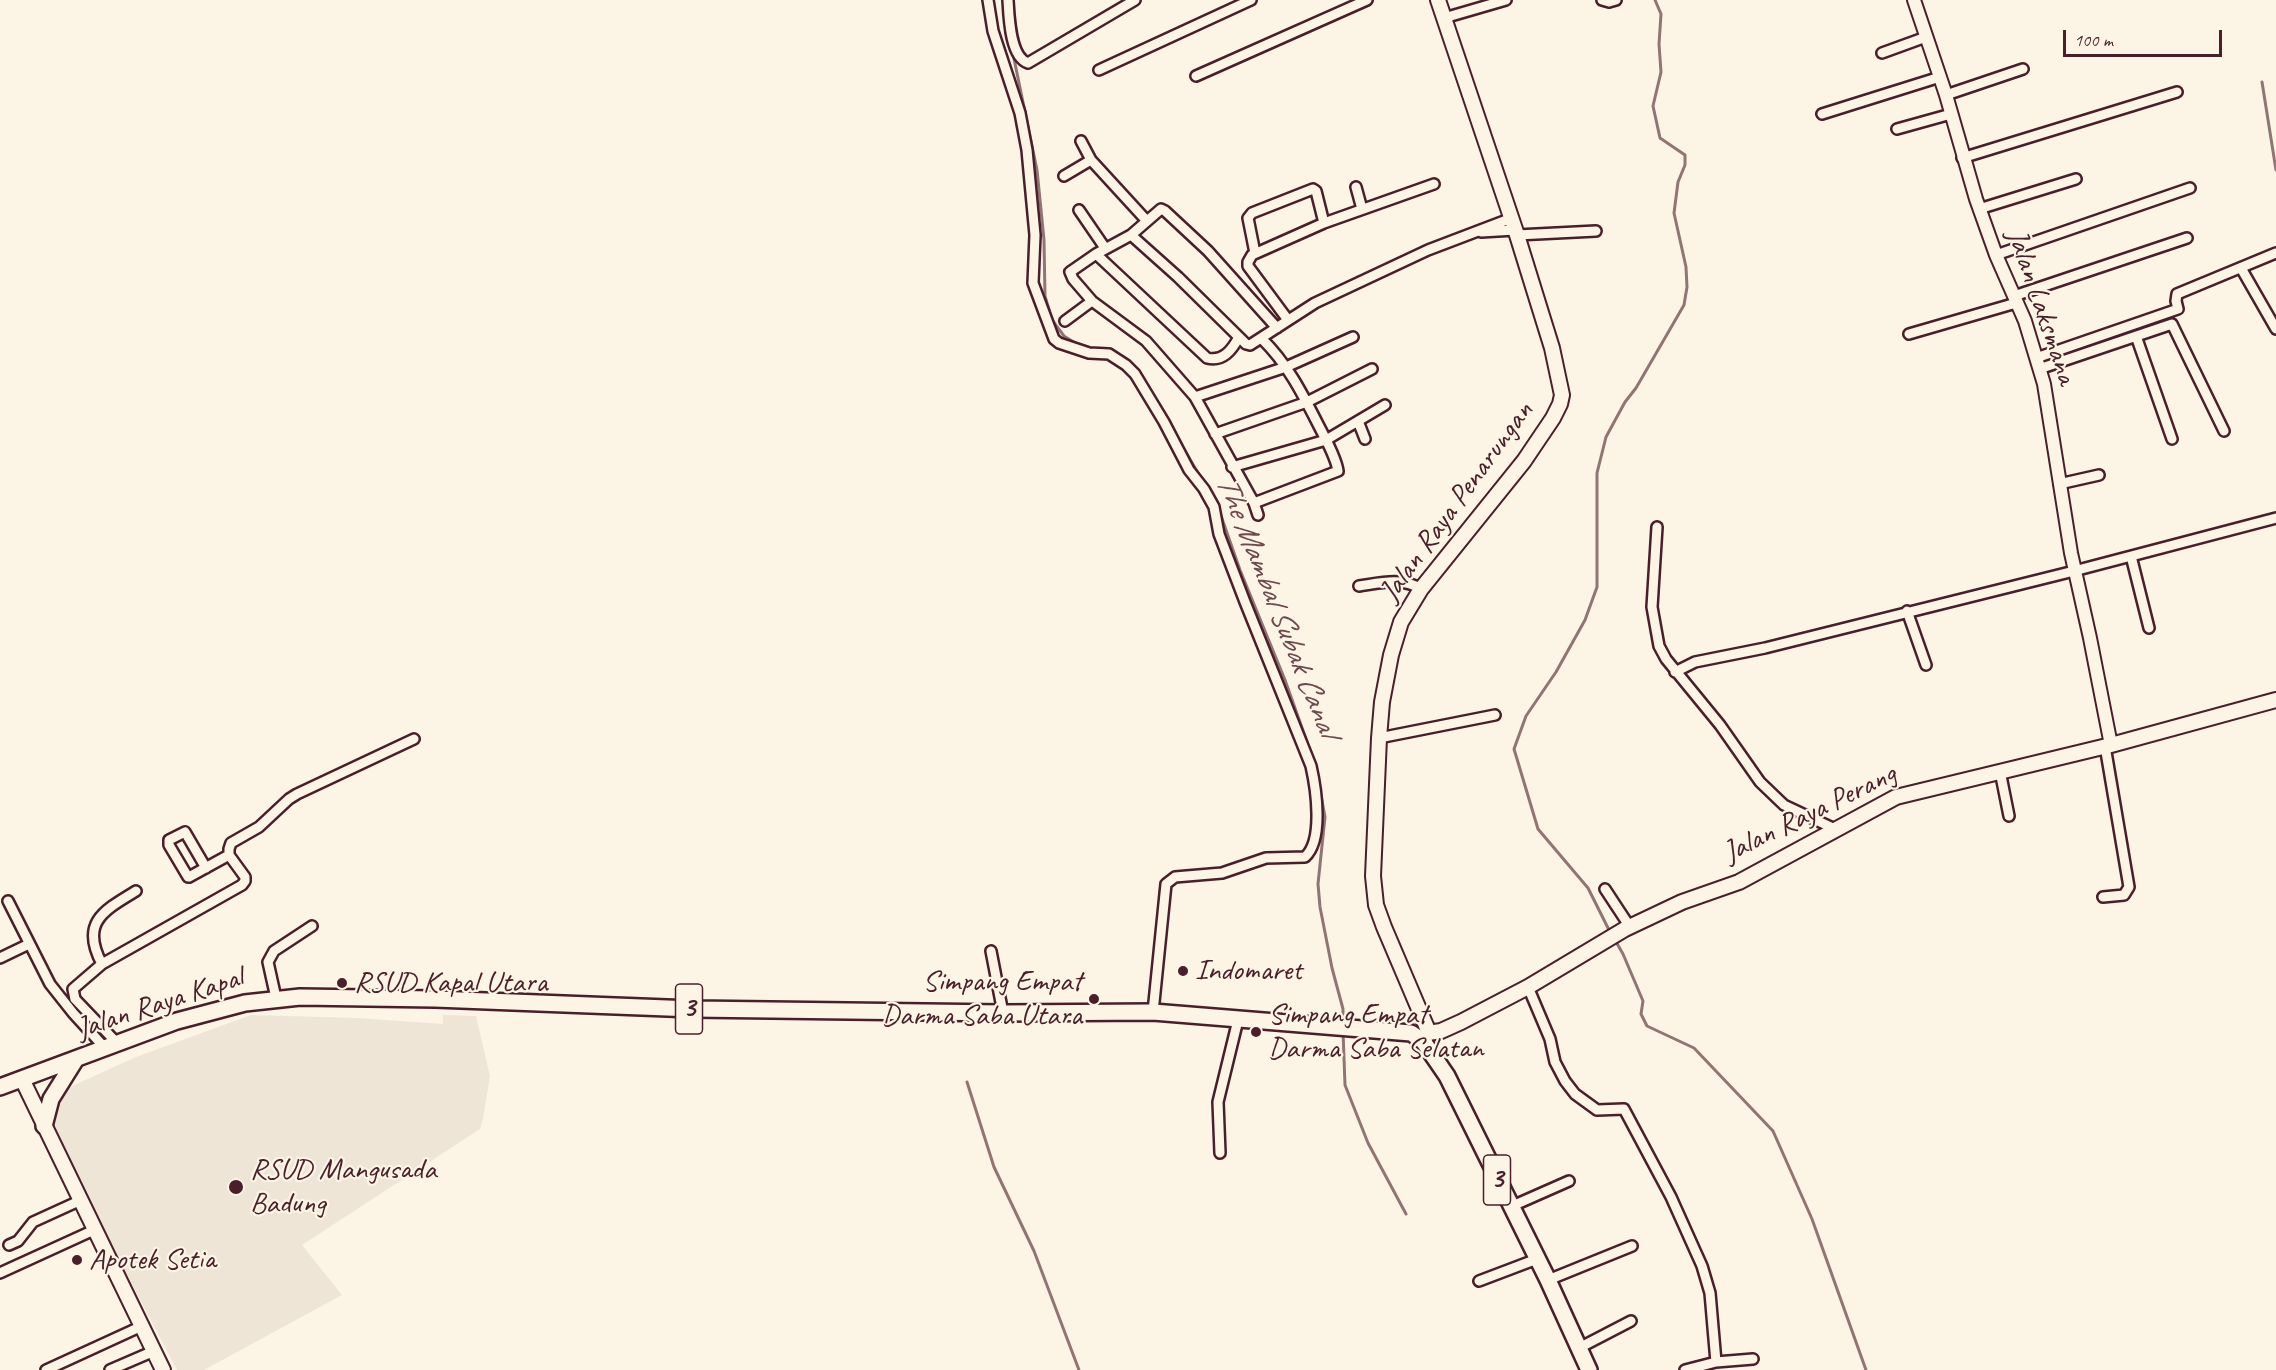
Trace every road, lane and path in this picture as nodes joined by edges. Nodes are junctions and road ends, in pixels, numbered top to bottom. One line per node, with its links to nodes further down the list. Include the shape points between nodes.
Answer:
1 (987, 0): 106 (street, via 993,32 1020,113 1035,235 1033,284 1054,339 1089,353 1109,354 1126,365 1204,489 1311,766 1317,792 1314,837 1305,857 1266,858 1222,873 1175,877 1166,884)
2 (1008, 0): 3 (street, via 1016,51 1028,63)
3 (1135, 0)
4 (1251, 0): 15 (street)
5 (1367, 0): 16 (street)
6 (1438, 0): 11 (main road, Jalan Raya Penarungan)
7 (1506, 0): 11 (street)
8 (1602, 0): 9 (street)
9 (1616, 0)
10 (1914, 0): 12 (street, Jalan Laksmana)
11 (1444, 18): 36 (main road, Jalan Raya Penarungan)
12 (1926, 37): 13 (street); 17 (street, Jalan Laksmana)
13 (1882, 53)
14 (2024, 69): 19 (street)
15 (1099, 70)
16 (1196, 76)
17 (1940, 77): 19 (street, Jalan Laksmana); 20 (street)
18 (2177, 92): 24 (street)
19 (1946, 95): 21 (street, Jalan Laksmana)
20 (1822, 114)
21 (1951, 114): 22 (street); 24 (street, Jalan Laksmana)
22 (1897, 129)
23 (1081, 141): 25 (street)
24 (1962, 158): 32 (street, Jalan Laksmana)
25 (1091, 160): 26 (street); 34 (street)
26 (1064, 176)
27 (2076, 179): 32 (street)
28 (1434, 184): 31 (street)
29 (1356, 187): 31 (street)
30 (2190, 188): 44 (street)
31 (1362, 209): 35 (street)
32 (1979, 209): 44 (street, Jalan Laksmana)
33 (1079, 210): 40 (street)
34 (1146, 220): 38 (street); 50 (street, via 1156,211 1166,211)
35 (1324, 223): 41 (street); 41 (street, via 1316,191 1312,189 1252,213 1248,218)
36 (1515, 228): 37 (street); 48 (street, via 1475,232 1428,250 1315,303); 79 (main road, Jalan Raya Penarungan, via 1561,383 1560,404 1524,461)
37 (1596, 231)
38 (1131, 235): 40 (street); 54 (street)
39 (2187, 238): 46 (street)
40 (1105, 248): 43 (street)
41 (1255, 253): 48 (street, via 1248,266)
42 (2276, 253): 45 (street)
43 (1096, 254): 47 (street, via 1070,272); 54 (street, via 1207,358 1223,357)
44 (1996, 255): 46 (street, Jalan Laksmana)
45 (2241, 268): 51 (street); 57 (street, via 2177,294 2178,309)
46 (2015, 299): 52 (street); 57 (street, Jalan Laksmana)
47 (1092, 301): 49 (street); 60 (street, via 1146,341)
48 (1288, 320): 50 (street)
49 (1065, 321)
50 (1277, 328): 56 (street)
51 (2276, 329)
52 (1909, 334)
53 (2136, 336): 57 (street); 64 (street, via 2172,324); 66 (street)
54 (1239, 337): 56 (street, via 1248,345)
55 (1353, 337): 58 (street)
56 (1262, 339): 58 (street)
57 (2037, 363): 71 (street, Jalan Laksmana, via 2047,395)
58 (1287, 367): 60 (street); 61 (street)
59 (1372, 369): 61 (street)
60 (1195, 398): 65 (street)
61 (1307, 402): 65 (street); 68 (street)
62 (1385, 405): 63 (street)
63 (1358, 421): 67 (street); 68 (street)
64 (2224, 431)
65 (1215, 434): 69 (street)
66 (2172, 439)
67 (1365, 440)
68 (1326, 441): 69 (street); 72 (street, via 1338,468 1336,473)
69 (1232, 467): 72 (street)
70 (2099, 475): 71 (street)
71 (2059, 484): 77 (street, Jalan Laksmana)
72 (1254, 503): 73 (street)
73 (1258, 515)
74 (2276, 518): 76 (street)
75 (1657, 527): 83 (street, via 1652,607 1659,646)
76 (2131, 556): 77 (street); 81 (street)
77 (2074, 571): 80 (street); 88 (street, Jalan Laksmana)
78 (1359, 586): 79 (street, via 1395,581)
79 (1421, 589): 86 (main road, Jalan Raya Penarungan, via 1395,638)
80 (1907, 611): 82 (street); 83 (street, via 1695,662)
81 (2149, 628)
82 (1926, 665)
83 (1675, 672): 91 (street, via 1720,725 1760,782 1784,805)
84 (2276, 699): 88 (main road, Jalan Raya Perang)
85 (1495, 715): 86 (street)
86 (1379, 738): 109 (main road, Jalan Raya Penarungan, via 1372,861 1377,905 1417,1002)
87 (414, 739): 92 (street, via 297,794 259,827 231,843)
88 (2108, 745): 89 (main road, Jalan Raya Perang); 96 (street, via 2129,886 2120,896)
89 (2000, 771): 90 (street); 91 (main road, Jalan Raya Perang, via 1896,797)
90 (2009, 816)
91 (1835, 829): 99 (main road, Jalan Raya Perang, via 1739,882 1682,902)
92 (229, 855): 93 (street); 103 (street, via 245,877 242,885)
93 (206, 868): 93 (street, via 187,877 169,840 184,832)
94 (1605, 889): 99 (street)
95 (136, 891): 103 (street, via 98,918 93,941)
96 (2103, 897)
97 (8, 900): 100 (street)
98 (312, 926): 105 (street, via 269,956)
99 (1627, 928): 104 (main road, Jalan Raya Perang)
100 (29, 944): 102 (street); 110 (street, via 50,984 73,1013)
101 (991, 951): 107 (street)
102 (0, 958)
103 (102, 964): 110 (street, via 73,993)
104 (1528, 987): 109 (main road, Jalan Raya Perang); 131 (street, via 1565,1080 1575,1094 1597,1110 1624,1109 1671,1197 1710,1293)
105 (276, 998): 107 (highway, Jalan Raya Kapal / 3); 110 (highway, Jalan Raya Kapal / 3, via 215,1010)
106 (1153, 1012): 107 (highway, Jalan Raya Kapal / 3); 108 (highway, Jalan Raya Kapal / 3)
107 (1003, 1013)
108 (1238, 1020): 109 (highway, Jalan Raya Kapal / 3, via 1374,1029); 115 (street, via 1218,1102)
109 (1426, 1037): 118 (highway, 3)
110 (111, 1046): 111 (highway, Jalan Raya Kapal / 3)
111 (76, 1059): 112 (highway, Jalan Raya Kapal / 3); 114 (highway, via 54,1094)
112 (22, 1079): 113 (highway, Jalan Raya Kapal / 3); 114 (main road)
113 (0, 1087)
114 (44, 1126): 117 (main road)
115 (1220, 1153)
116 (1569, 1181): 118 (street)
117 (80, 1201): 119 (main road); 120 (street, via 33,1222 18,1242)
118 (1510, 1207): 122 (highway, 3)
119 (94, 1230): 123 (street); 127 (main road)
120 (9, 1245)
121 (1632, 1246): 124 (street)
122 (1537, 1259): 124 (highway, 3); 125 (street)
123 (0, 1273)
124 (1548, 1280): 128 (highway, 3)
125 (1479, 1281)
126 (1631, 1321): 128 (street)
127 (142, 1326): 129 (main road); 132 (street)
128 (1579, 1348): 135 (highway, 3)
129 (154, 1351): 133 (street); 134 (main road)
130 (1753, 1359): 131 (street)
131 (1716, 1362): 136 (street)
132 (46, 1370)
133 (110, 1370)
134 (164, 1370)
135 (1589, 1370)
136 (1685, 1370)

